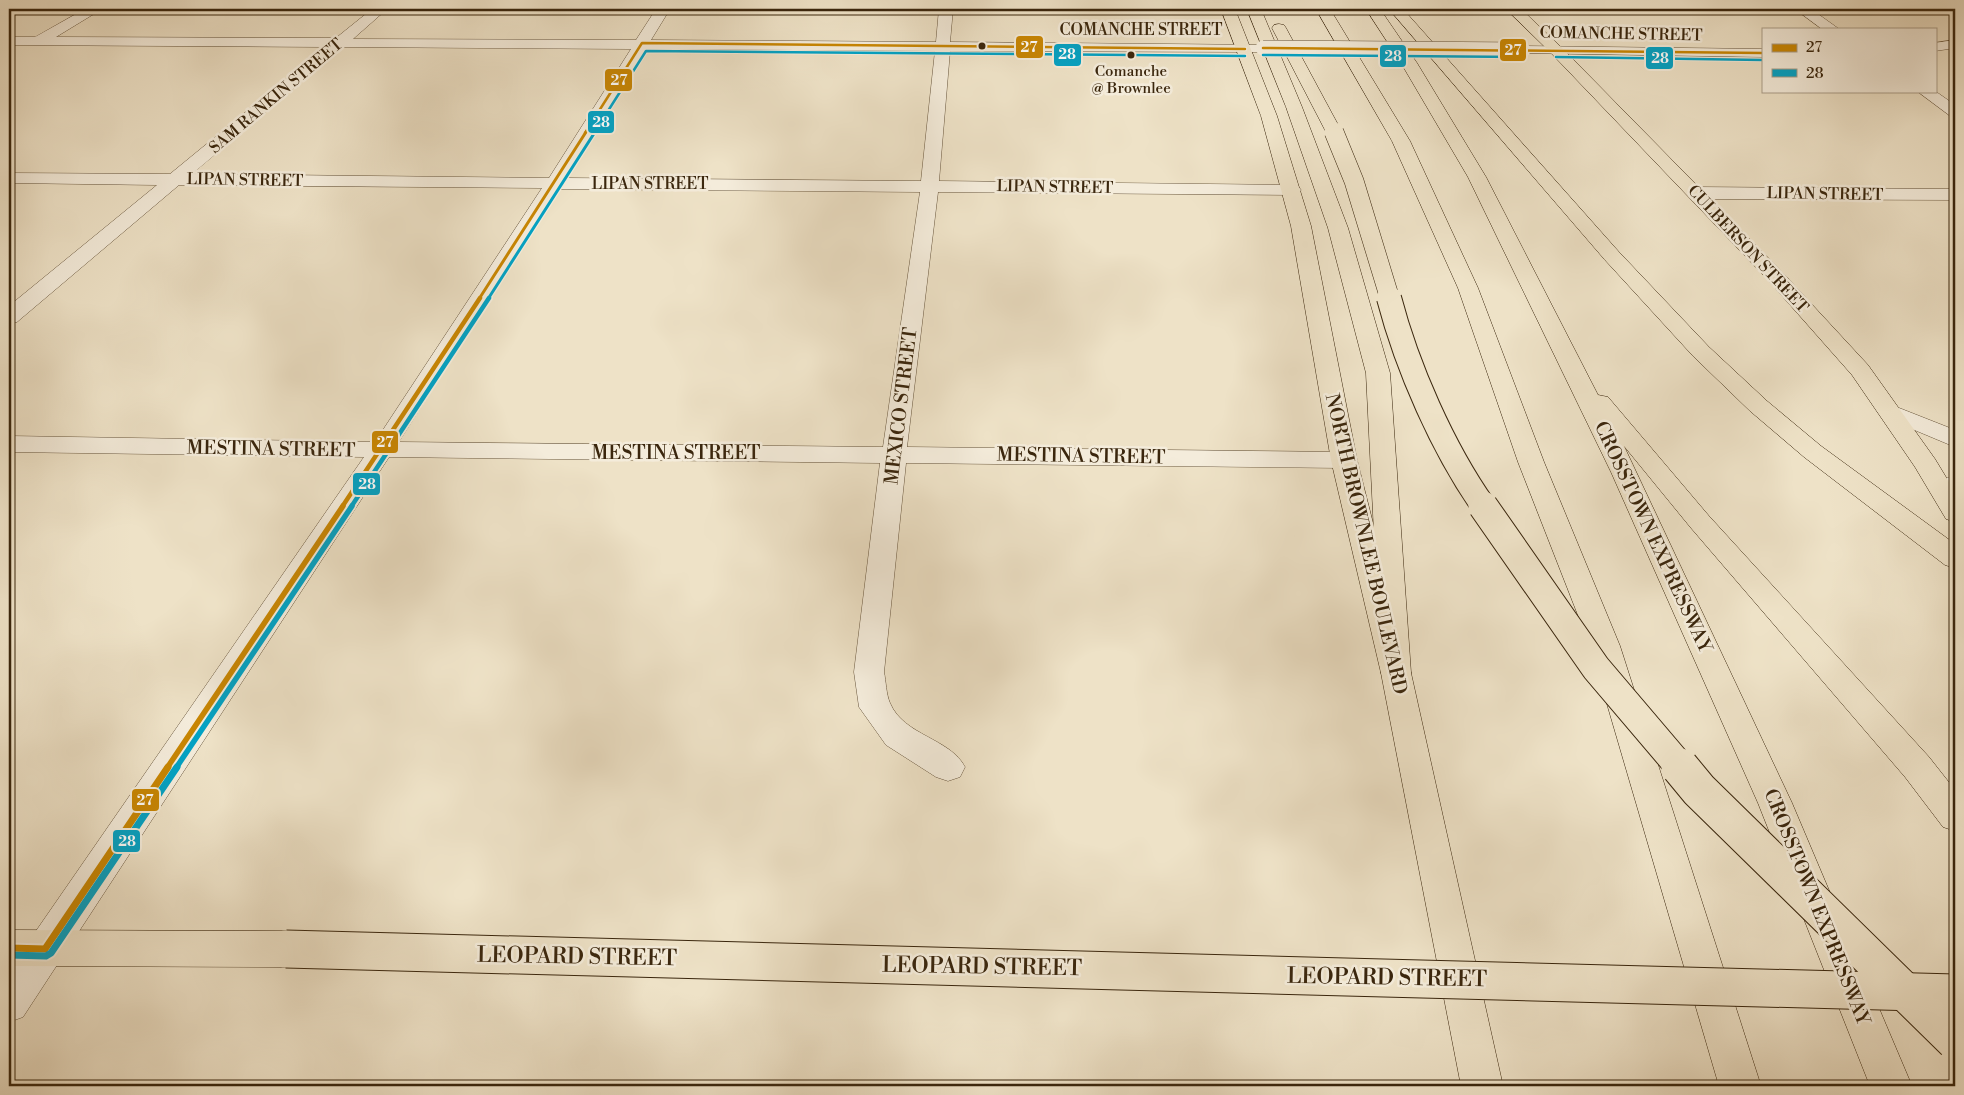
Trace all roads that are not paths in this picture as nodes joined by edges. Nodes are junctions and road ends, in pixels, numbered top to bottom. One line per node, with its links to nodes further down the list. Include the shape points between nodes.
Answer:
1 (95, 9): 15 (street)
2 (380, 9): 16 (street, SAM RANKIN STREET)
3 (663, 9): 17 (street)
4 (946, 9): 19 (street, MEXICO STREET)
5 (1228, 9): 21 (main road, NORTH BROWNLEE BOULEVARD)
6 (1254, 9): 44 (main road, via 1294,106 1338,228 1378,373)
7 (1269, 9): 50 (main road, bridge, via 1334,132 1354,181 1398,331 1442,432 1482,504 1596,668 1699,790)
8 (1323, 9): 52 (main road, via 1401,140 1468,288 1531,462 1605,646)
9 (1373, 9): 35 (main road, CROSSTOWN EXPRESSWAY, via 1477,177)
10 (1396, 9): 43 (main road, via 1619,265 1732,382 1877,502)
11 (1513, 9): 22 (main road, CULBERSON STREET)
12 (1802, 9): 13 (street)
13 (1830, 28)
14 (9, 41): 15 (street, COMANCHE STREET)
15 (38, 41): 16 (street, COMANCHE STREET); 24 (street)
16 (340, 42): 17 (street, COMANCHE STREET); 28 (street, SAM RANKIN STREET)
17 (642, 43): 19 (street, COMANCHE STREET); 29 (street)
18 (1955, 44): 20 (street)
19 (941, 46): 21 (street, COMANCHE STREET); 30 (street, MEXICO STREET)
20 (1936, 47)
21 (1245, 49): 22 (street, COMANCHE STREET, bridge); 31 (main road, NORTH BROWNLEE BOULEVARD)
22 (1556, 50): 23 (street, COMANCHE STREET); 32 (main road, CULBERSON STREET)
23 (1762, 53)
24 (16, 54)
25 (1926, 92): 26 (street)
26 (1955, 112)
27 (9, 178): 28 (street, LIPAN STREET)
28 (175, 180): 29 (street, LIPAN STREET); 34 (street, SAM RANKIN STREET)
29 (555, 183): 30 (street, LIPAN STREET); 39 (street)
30 (930, 186): 31 (street, LIPAN STREET); 40 (street, MEXICO STREET)
31 (1292, 190): 41 (main road, NORTH BROWNLEE BOULEVARD)
32 (1696, 193): 33 (street, LIPAN STREET); 36 (main road, CULBERSON STREET, via 1860,370)
33 (1955, 195)
34 (9, 317)
35 (1571, 368): 46 (main road, via 1700,522 1917,767); 53 (main road, CROSSTOWN EXPRESSWAY, via 1628,481 1767,785)
36 (1890, 411): 37 (street); 42 (main road, CULBERSON STREET)
37 (1955, 439)
38 (9, 444): 39 (street, MESTINA STREET)
39 (381, 451): 40 (street, MESTINA STREET); 47 (street)
40 (894, 454): 41 (street, MESTINA STREET); 45 (street, MEXICO STREET, via 869,672 875,707 897,736)
41 (1344, 460): 44 (main road, NORTH BROWNLEE BOULEVARD)
42 (1952, 497)
43 (1955, 558)
44 (1396, 673): 51 (main road, NORTH BROWNLEE BOULEVARD)
45 (948, 767)
46 (1955, 816)
47 (27, 948): 48 (main road, LEOPARD STREET, bridge, via 286,949); 49 (street)
48 (1955, 992)
49 (9, 1003)
50 (1955, 1041)
51 (1482, 1086)
52 (1740, 1086)
53 (1891, 1086)

